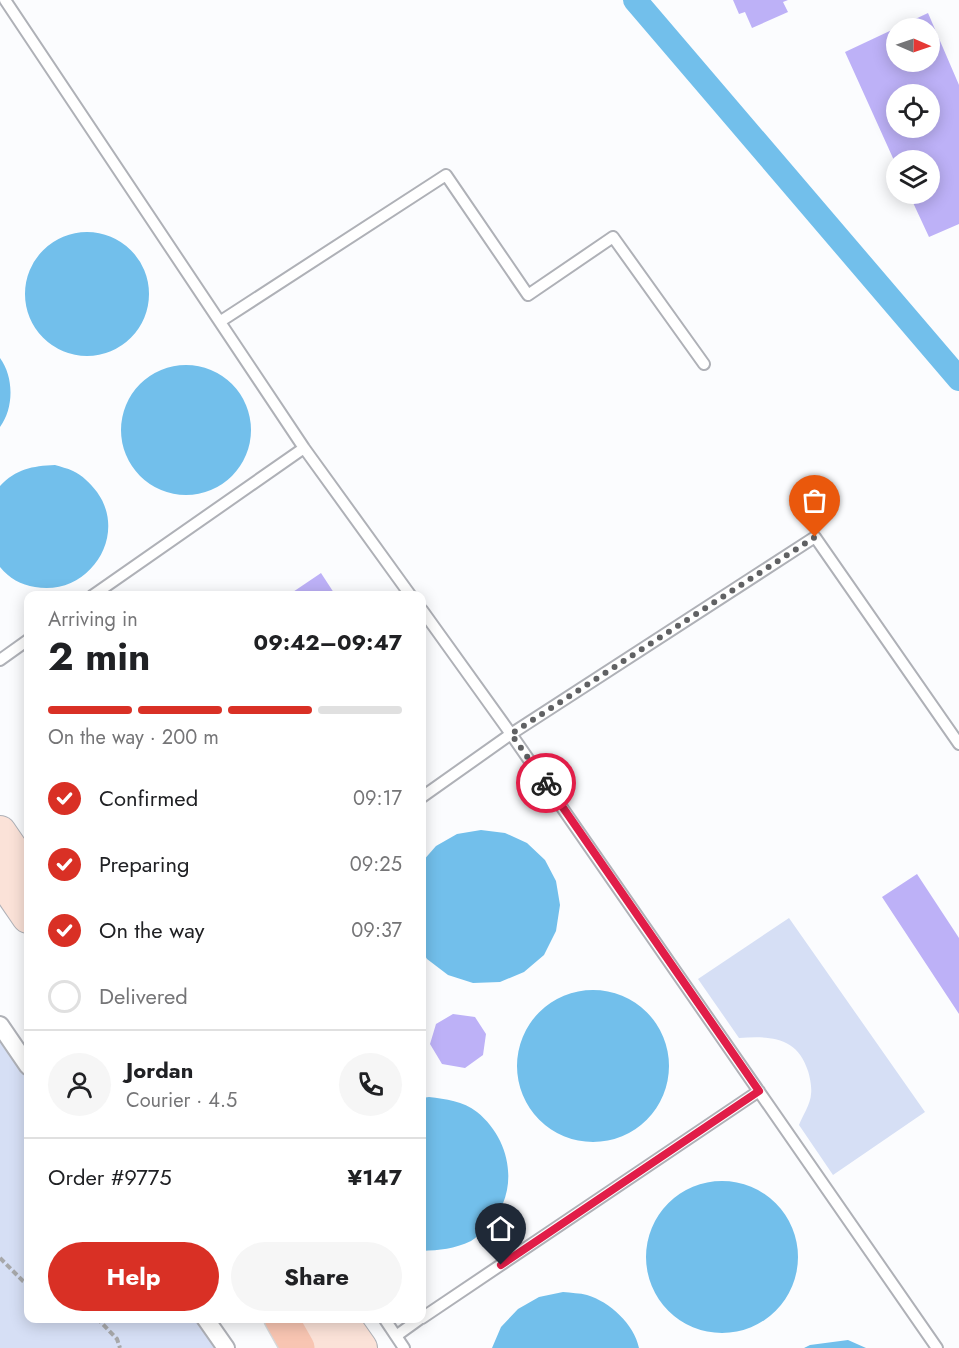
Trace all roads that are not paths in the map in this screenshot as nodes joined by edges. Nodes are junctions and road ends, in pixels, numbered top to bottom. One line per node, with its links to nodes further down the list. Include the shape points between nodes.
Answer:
1 (5, 0): 2 (lane)
2 (220, 321): 3 (lane, via 446,175 528,294 613,237); 4 (lane)
3 (704, 364)
4 (304, 448): 5 (lane); 6 (lane)
5 (99, 591)
6 (407, 591)
7 (426, 616): 10 (lane)
8 (24, 643): 9 (lane)
9 (0, 660)
10 (511, 734): 11 (lane, via 815,537); 12 (lane); 19 (lane)
11 (959, 744)
12 (426, 794)
13 (0, 832): 14 (main road)
14 (24, 867)
15 (0, 876): 16 (main road)
16 (24, 911)
17 (0, 1025): 18 (street)
18 (24, 1060)
19 (759, 1091): 20 (lane); 33 (lane)
20 (426, 1315)
21 (208, 1323): 28 (street)
22 (284, 1323): 29 (main road)
23 (314, 1323): 30 (main road)
24 (344, 1323): 31 (main road)
25 (387, 1323): 27 (lane)
26 (414, 1323): 27 (lane)
27 (396, 1336): 32 (lane)
28 (226, 1348)
29 (298, 1348)
30 (331, 1348)
31 (361, 1348)
32 (404, 1348)
33 (937, 1348)

